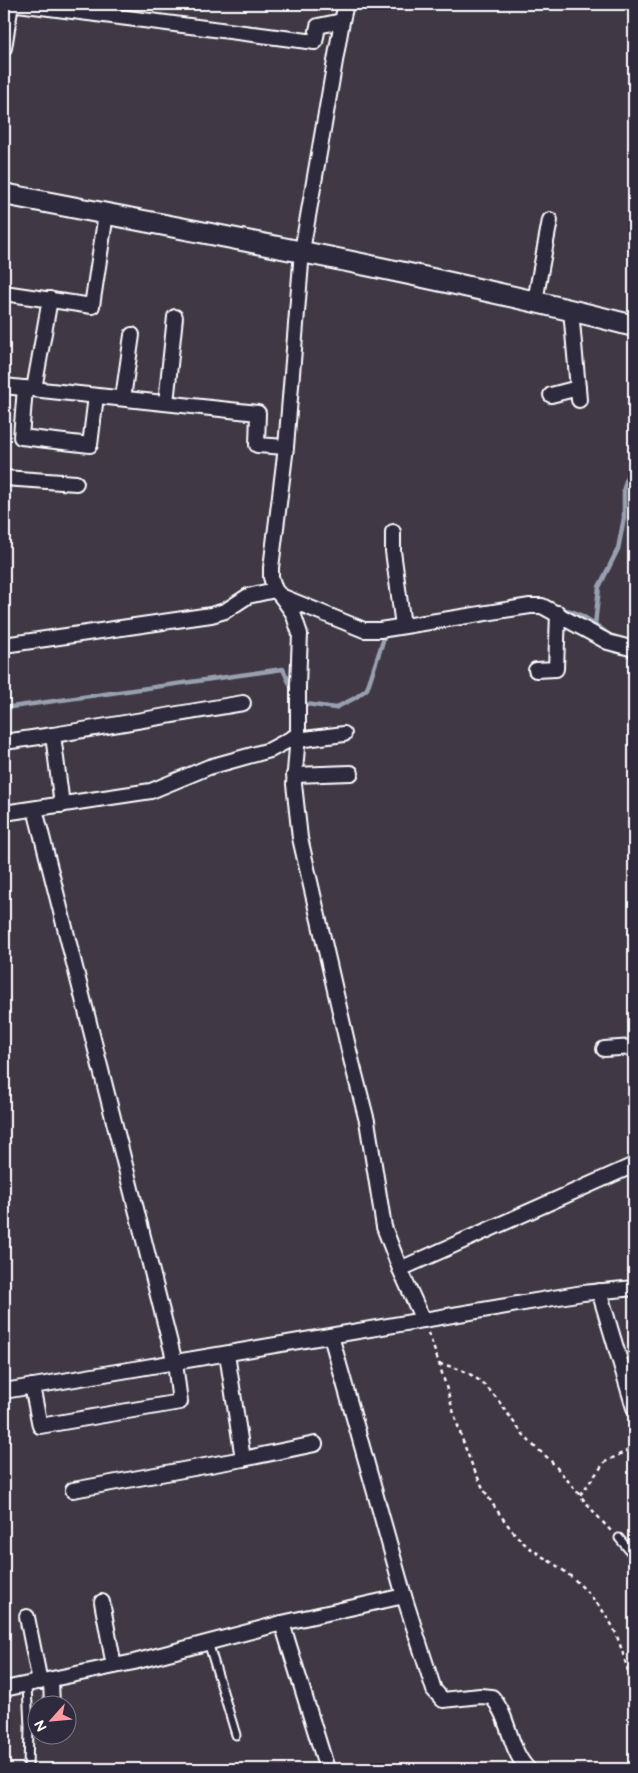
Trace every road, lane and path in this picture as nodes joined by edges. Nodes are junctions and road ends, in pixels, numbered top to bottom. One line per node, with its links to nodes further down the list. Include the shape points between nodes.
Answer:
1 (11, 4): 5 (street)
2 (18, 4): 4 (street, via 315,42 318,26)
3 (346, 4): 4 (street)
4 (342, 21): 9 (street)
5 (4, 48)
6 (4, 194): 7 (street)
7 (106, 214): 9 (street); 11 (street, via 92,306)
8 (550, 220): 12 (street)
9 (302, 252): 12 (street); 23 (street)
10 (4, 293): 11 (street)
11 (50, 300): 18 (street)
12 (536, 301): 13 (street)
13 (571, 310): 15 (street); 19 (street, via 578,394)
14 (175, 316): 22 (street)
15 (634, 326)
16 (132, 335): 21 (street)
17 (4, 386): 18 (street)
18 (29, 389): 20 (street); 20 (street, via 21,437 90,445)
19 (551, 395)
20 (96, 396): 21 (street)
21 (124, 398): 22 (street)
22 (166, 403): 23 (street, via 258,413 257,444)
23 (286, 447): 27 (street, via 271,568)
24 (4, 478): 25 (street)
25 (76, 483)
26 (393, 532): 30 (street)
27 (278, 593): 28 (street); 31 (street, via 293,613); 32 (street, via 254,594 225,611 211,615)
28 (318, 611): 30 (street, via 364,630); 31 (street)
29 (558, 613): 30 (street, via 542,606 530,606); 33 (street, via 608,642); 34 (street, via 556,668)
30 (403, 626)
31 (300, 634): 38 (street)
32 (4, 645)
33 (634, 649)
34 (536, 670)
35 (242, 703): 37 (street)
36 (344, 734): 38 (street)
37 (53, 735): 39 (street); 42 (street)
38 (298, 738): 41 (street); 42 (street, via 270,750 209,767 151,791)
39 (4, 742)
40 (351, 773): 41 (street)
41 (294, 774): 48 (street, via 297,818 305,861 367,1121 384,1227)
42 (62, 805): 43 (street)
43 (35, 809): 44 (street); 54 (street)
44 (4, 813)
45 (634, 1047): 46 (street)
46 (604, 1049)
47 (634, 1165): 48 (street)
48 (400, 1269): 51 (street)
49 (634, 1288): 50 (street)
50 (599, 1291): 51 (street); 58 (street)
51 (423, 1320): 52 (street); 55 (path)
52 (331, 1336): 53 (street); 66 (street)
53 (227, 1354): 54 (street); 61 (street)
54 (176, 1363): 56 (street); 56 (street, via 180,1402 40,1426)
55 (439, 1364): 63 (path, via 466,1372 492,1392 529,1441); 74 (path, via 465,1447 482,1488 517,1535 535,1552 568,1574 605,1614 614,1630)
56 (32, 1386): 57 (street)
57 (4, 1390)
58 (634, 1408)
59 (315, 1444): 61 (street)
60 (634, 1446): 63 (path, via 605,1462)
61 (243, 1459): 62 (street)
62 (73, 1490)
63 (580, 1495): 64 (path)
64 (619, 1538): 65 (lane)
65 (634, 1556)
66 (404, 1596): 69 (street); 79 (street, via 437,1696 447,1701 492,1697 519,1758)
67 (102, 1602): 71 (street)
68 (27, 1616): 72 (street)
69 (282, 1623): 70 (street); 78 (street)
70 (208, 1642): 71 (street); 76 (lane)
71 (114, 1666): 72 (street)
72 (39, 1682): 73 (street); 75 (street); 77 (lane, via 29,1728)
73 (4, 1689)
74 (634, 1692)
75 (47, 1696)
76 (236, 1735)
77 (28, 1769)
78 (326, 1769)
79 (528, 1769)

